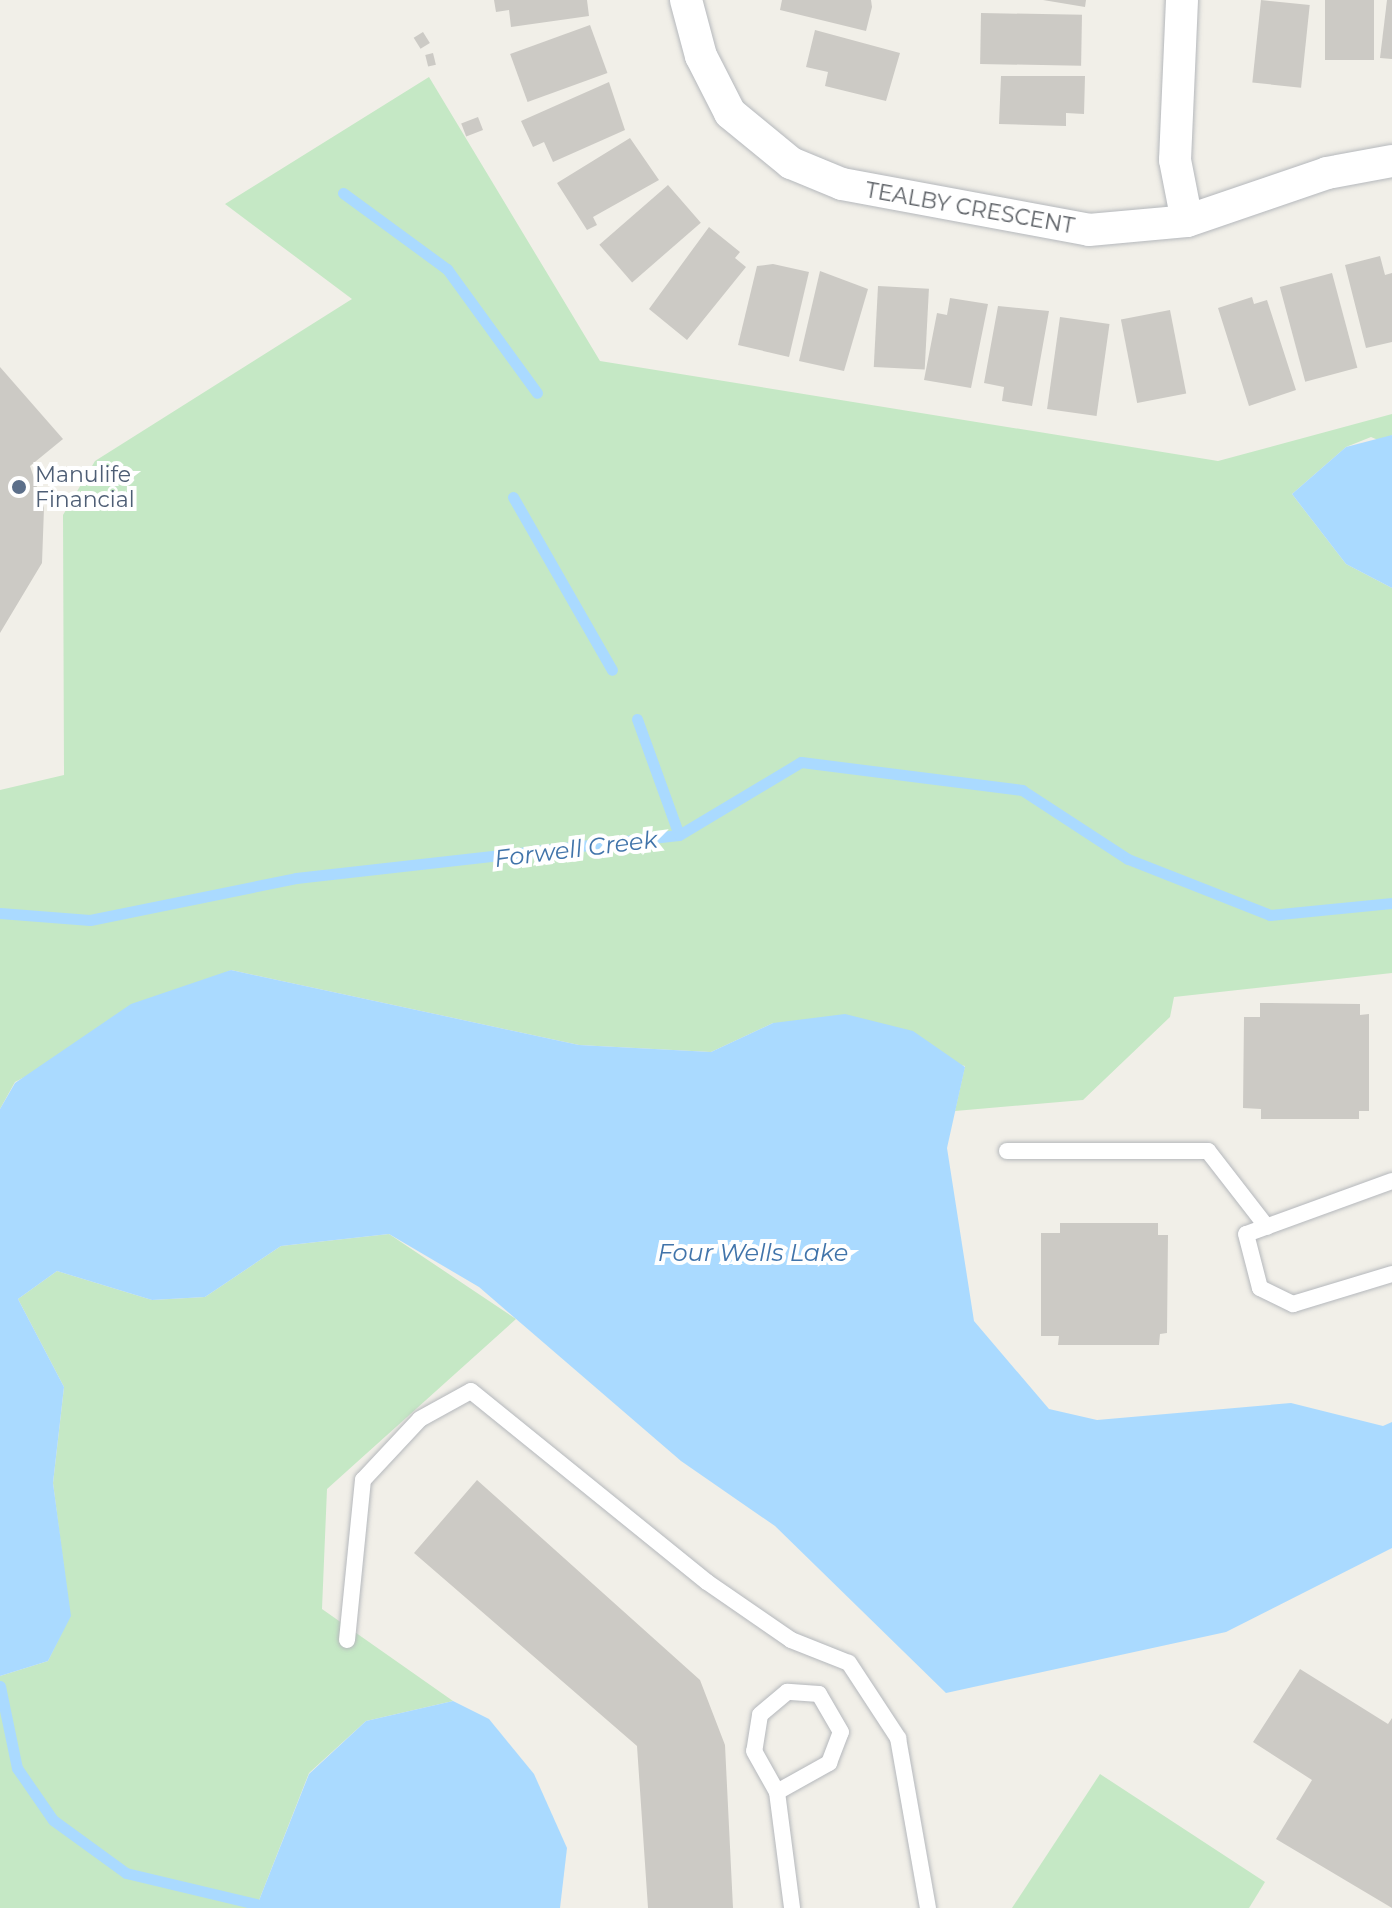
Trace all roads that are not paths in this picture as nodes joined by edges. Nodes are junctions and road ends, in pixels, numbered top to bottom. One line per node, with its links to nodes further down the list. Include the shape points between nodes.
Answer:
1 (686, 0): 4 (street, TEALBY CRESCENT, via 701,56 730,113 791,163 842,184 1089,230)
2 (1182, 0): 4 (street, via 1175,160)
3 (1392, 161): 4 (street, TEALBY CRESCENT, via 1327,173)
4 (1187, 221)
5 (1007, 1151): 7 (lane, via 1208,1151)
6 (1392, 1181): 7 (lane)
7 (1267, 1227): 8 (lane, via 1246,1234 1260,1288 1293,1304)
8 (1392, 1274)
9 (347, 1640): 12 (lane, via 363,1480 420,1419 471,1391 707,1582 791,1640 849,1663 898,1738)
10 (777, 1792): 10 (lane, via 829,1763 841,1732 819,1694 787,1692 760,1715 754,1751); 11 (lane)
11 (792, 1908)
12 (928, 1908)

